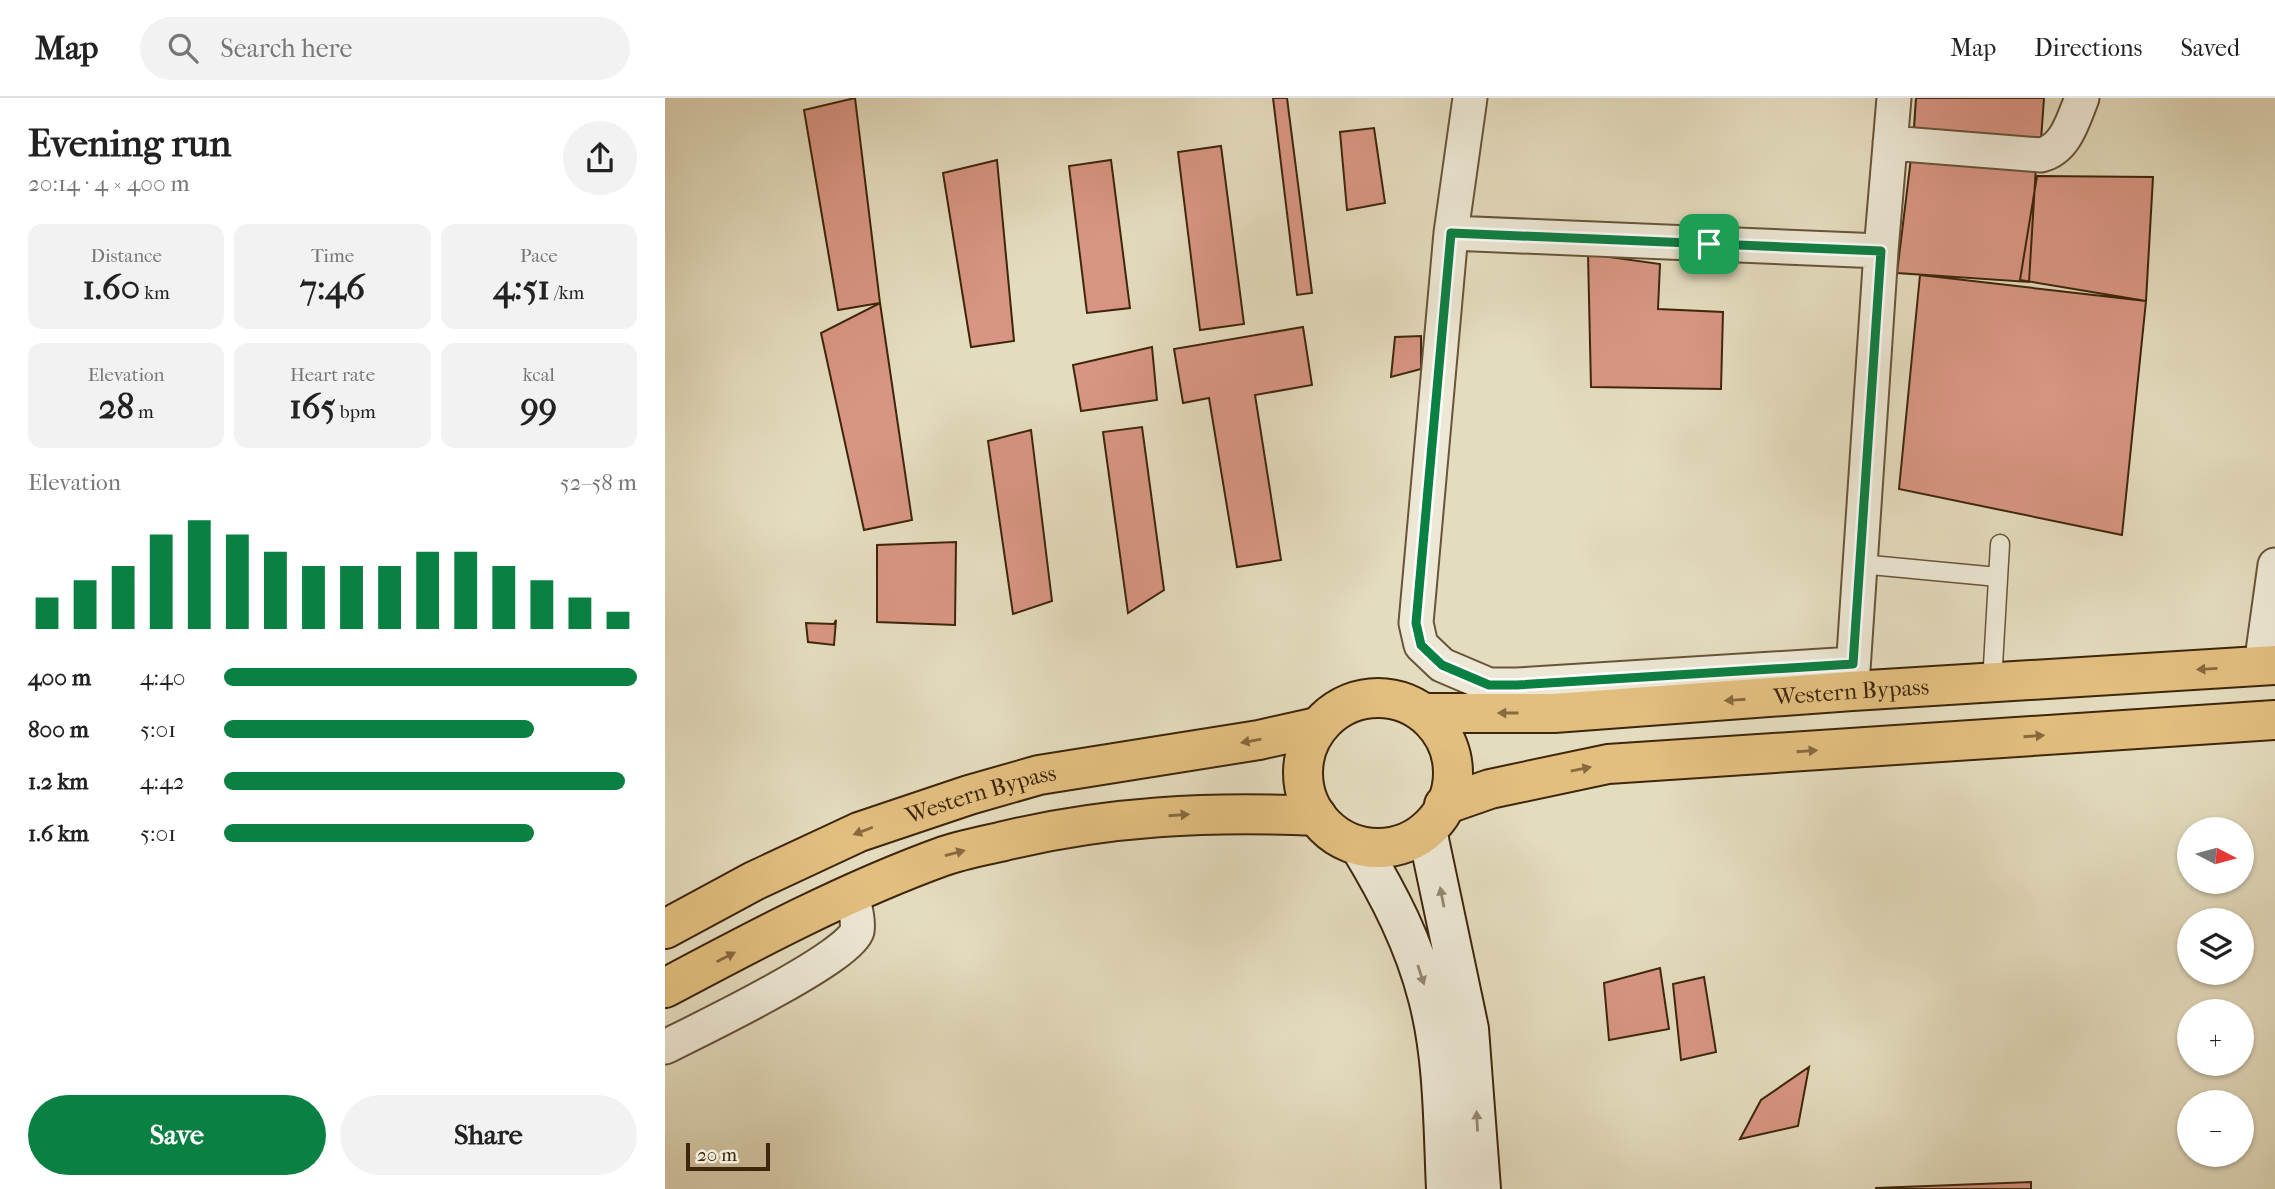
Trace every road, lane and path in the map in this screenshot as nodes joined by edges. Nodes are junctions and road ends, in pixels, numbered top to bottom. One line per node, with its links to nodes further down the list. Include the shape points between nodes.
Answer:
1 (1470, 98): 5 (street)
2 (1894, 98): 4 (street)
3 (2082, 98): 4 (street, via 2070,128 2051,153)
4 (1890, 143): 6 (street)
5 (1451, 233): 6 (street); 12 (street, via 1416,623 1421,645 1442,665 1489,685)
6 (1881, 251): 8 (street)
7 (2000, 544): 10 (lane)
8 (1860, 564): 10 (lane); 12 (street)
9 (2275, 565): 11 (street)
10 (1999, 577): 13 (lane)
11 (2268, 666): 13 (main road, Western Bypass, one-way to 13)
12 (1853, 678): 13 (main road, Western Bypass); 14 (main road, Western Bypass, one-way to 14, via 1554,713)
13 (1992, 682)
14 (1427, 713): 16 (main road, via 1394,700 1370,699 1347,705); 18 (main road, via 1448,745 1453,769 1450,793)
15 (2275, 720): 18 (main road, one-way to 15, via 1490,789 1608,764)
16 (1317, 727): 17 (main road, via 1304,777 1307,798); 21 (main road, Western Bypass, one-way to 21, via 1039,775 969,795 859,832)
17 (1317, 816): 19 (main road, via 1337,837); 20 (main road, one-way to 17, via 946,855 1045,831 1197,814)
18 (1436, 817): 19 (main road, via 1410,841 1390,848); 25 (main road, one-way to 18, via 1469,1029)
19 (1360, 847): 24 (main road, one-way to 24, via 1404,928 1428,998 1442,1091)
20 (852, 894): 22 (main road, one-way to 20); 23 (street, via 857,930 847,947)
21 (665, 929)
22 (665, 988)
23 (665, 1047)
24 (1446, 1189)
25 (1481, 1189)

